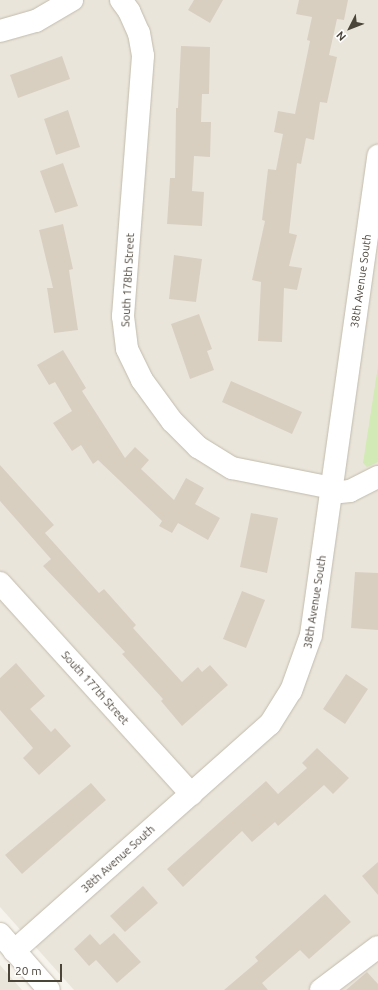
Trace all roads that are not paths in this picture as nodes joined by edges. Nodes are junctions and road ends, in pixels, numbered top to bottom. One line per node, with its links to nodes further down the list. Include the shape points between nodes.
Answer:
1 (72, 0): 3 (street, via 36,21)
2 (121, 0): 6 (street, South 178th Street, via 139,33 144,56 123,316 127,349 142,380 172,421 198,447 232,468)
3 (0, 31)
4 (378, 156): 6 (street, 38th Avenue South)
5 (378, 477): 6 (street, South 178th Street, via 350,491)
6 (331, 491): 8 (street, 38th Avenue South, via 312,636 291,691 270,724)
7 (0, 583): 8 (street, South 177th Street)
8 (191, 794): 11 (street, 38th Avenue South)
9 (0, 934): 11 (street)
10 (378, 947): 13 (street)
11 (14, 951): 12 (street)
12 (49, 990)
13 (321, 990)

